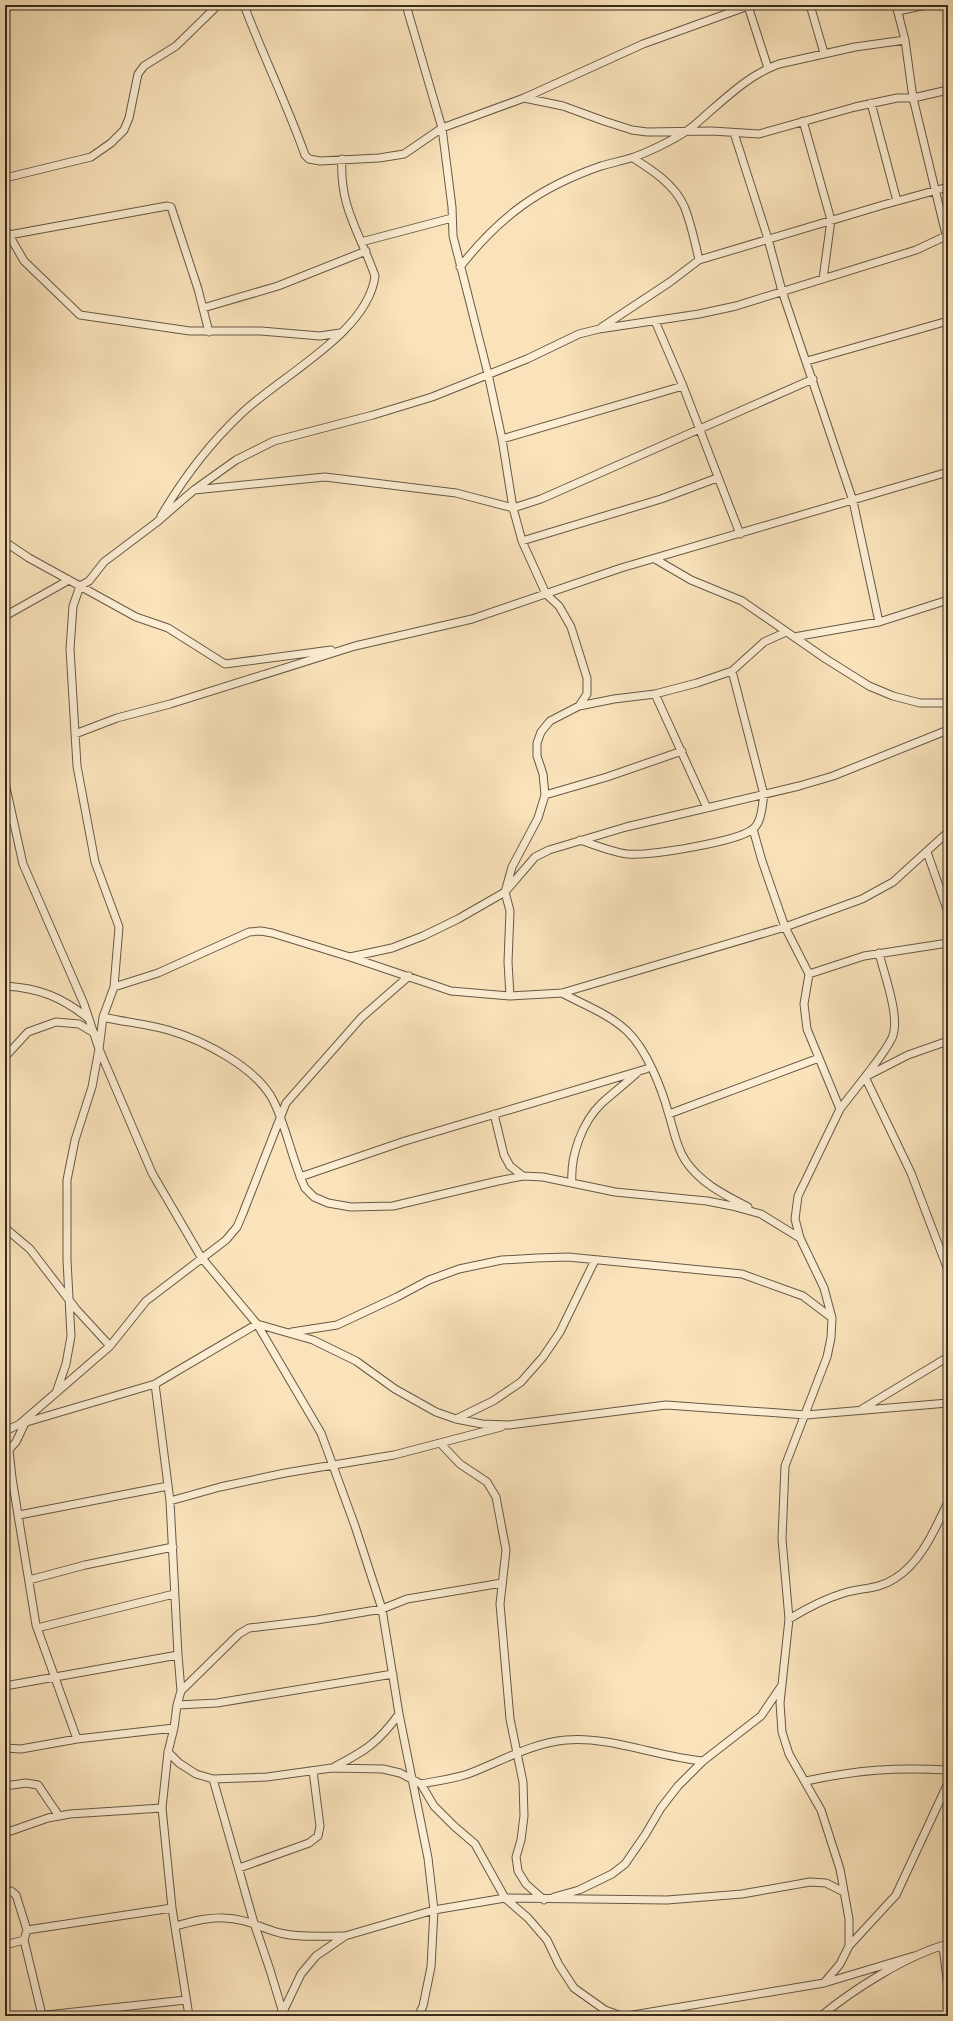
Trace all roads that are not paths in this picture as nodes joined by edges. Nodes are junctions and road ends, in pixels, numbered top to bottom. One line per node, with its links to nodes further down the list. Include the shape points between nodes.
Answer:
1 (218, 5): 23 (street, via 176,46 144,66 138,74 124,130 111,143 91,157)
2 (244, 5): 22 (street, via 305,155 309,160)
3 (406, 5): 9 (street)
4 (414, 5): 9 (street)
5 (810, 5): 11 (street)
6 (926, 5): 8 (street)
7 (750, 6): 12 (street); 14 (street, via 630,50)
8 (897, 8): 10 (street)
9 (409, 12): 18 (street)
10 (905, 40): 11 (street); 15 (street)
11 (824, 53): 12 (street)
12 (768, 68): 19 (street, via 740,86)
13 (948, 90): 15 (street)
14 (524, 98): 18 (street); 19 (street, via 563,106 632,130)
15 (914, 98): 16 (street); 25 (street)
16 (871, 103): 17 (street); 26 (street)
17 (803, 121): 20 (street, via 759,134); 28 (street)
18 (442, 128): 22 (street, via 404,154); 27 (street)
19 (686, 131): 20 (street); 21 (street)
20 (734, 133): 31 (street)
21 (633, 158): 35 (street, via 675,192 684,206); 36 (street, via 573,177 531,198 476,247)
22 (342, 159): 33 (street, via 342,187 350,217)
23 (5, 178)
24 (948, 187): 25 (street)
25 (936, 190): 26 (street); 32 (street)
26 (897, 201): 28 (street)
27 (452, 218): 33 (street); 36 (street)
28 (831, 220): 31 (street); 37 (street)
29 (5, 228): 30 (street)
30 (10, 235): 39 (street, via 167,206 173,212); 43 (street, via 24,261 80,315 155,327)
31 (768, 239): 35 (street); 38 (street)
32 (947, 240): 37 (street)
33 (361, 242): 34 (street)
34 (366, 251): 39 (street, via 278,286); 44 (street, via 375,276 374,286 367,302)
35 (699, 260): 42 (street)
36 (460, 267): 46 (street)
37 (823, 279): 38 (street)
38 (782, 291): 40 (street, via 736,306); 45 (street)
39 (202, 308): 43 (street)
40 (654, 321): 42 (street); 48 (street)
41 (948, 321): 45 (street)
42 (599, 329): 46 (street, via 563,340 527,359)
43 (209, 332): 44 (street, via 261,331 320,336)
44 (340, 333): 56 (street, via 323,350 241,413 202,454 182,480)
45 (807, 361): 47 (street)
46 (488, 374): 50 (street); 53 (street, via 432,397 274,441 236,460)
47 (813, 379): 49 (street); 54 (street)
48 (683, 386): 49 (street); 50 (street)
49 (699, 428): 52 (street); 55 (street, via 549,496)
50 (502, 439): 55 (street)
51 (948, 472): 54 (street)
52 (717, 478): 57 (street); 58 (street, via 661,499)
53 (194, 490): 55 (street, via 325,477 456,493); 56 (street)
54 (853, 501): 57 (street); 66 (street)
55 (513, 508): 58 (street)
56 (157, 522): 62 (street, via 104,562 89,581)
57 (740, 534): 60 (street)
58 (522, 541): 63 (street)
59 (5, 542): 61 (street)
60 (655, 559): 63 (street); 67 (street, via 691,580 742,602)
61 (69, 580): 62 (street); 65 (street)
62 (80, 586): 69 (street, via 136,616 168,628 225,664); 75 (street, via 73,606 70,649)
63 (546, 594): 69 (street, via 472,619); 73 (street, via 559,606 571,627 584,666 587,694)
64 (948, 600): 66 (street)
65 (5, 616)
66 (879, 622): 68 (street)
67 (786, 632): 68 (street); 70 (street, via 764,642)
68 (794, 637): 72 (street, via 869,686 920,703)
69 (355, 646): 75 (street, via 117,718)
70 (732, 671): 71 (street); 79 (street)
71 (655, 694): 73 (street); 76 (street)
72 (948, 703)
73 (580, 706): 78 (street, via 550,721 541,732 537,743 537,756 543,774)
74 (948, 730): 79 (street, via 833,776)
75 (75, 734): 94 (street, via 77,766 95,862 119,927)
76 (682, 751): 78 (street); 80 (street)
77 (5, 783): 98 (street, via 23,864)
78 (545, 795): 85 (street, via 538,818 512,867)
79 (764, 795): 80 (street); 81 (street, via 760,816)
80 (707, 808): 83 (street)
81 (753, 829): 83 (street, via 744,834 692,848 637,855 625,854); 87 (street)
82 (948, 832): 84 (street)
83 (580, 840): 85 (street, via 535,857)
84 (927, 852): 86 (street); 87 (street, via 893,882 862,899)
85 (505, 892): 90 (street, via 423,936 392,948); 96 (street, via 510,911)
86 (948, 912)
87 (785, 927): 91 (street); 95 (street)
88 (948, 943): 89 (street)
89 (878, 953): 91 (street); 106 (street, via 892,1003 895,1026 892,1038)
90 (350, 957): 92 (street); 94 (street, via 272,933 249,932 158,973)
91 (809, 974): 103 (street, via 804,1017)
92 (409, 976): 96 (street, via 451,991); 110 (street, via 361,1018 294,1092)
93 (5, 986): 98 (street, via 38,991 56,997 71,1004)
94 (114, 987): 97 (street)
95 (562, 993): 96 (street); 104 (street, via 614,1020 628,1032)
96 (510, 996)
97 (103, 1017): 101 (street); 110 (street, via 168,1030 200,1042 251,1073 264,1086)
98 (89, 1019): 99 (street)
99 (94, 1033): 101 (street); 102 (street, via 79,1024 56,1022 28,1032)
100 (948, 1042): 106 (street, via 908,1055)
101 (99, 1049): 117 (street, via 152,1172); 120 (street, via 92,1087 75,1140 67,1180)
102 (5, 1057)
103 (819, 1058): 107 (street); 109 (street)
104 (646, 1060): 105 (street); 109 (street, via 660,1087)
105 (646, 1069): 108 (street); 113 (street, via 637,1073 593,1114 575,1152)
106 (864, 1077): 107 (street); 119 (street, via 911,1173)
107 (840, 1108): 116 (street, via 798,1196 795,1218)
108 (494, 1114): 111 (street, via 504,1155 510,1166); 112 (street)
109 (669, 1114): 114 (street, via 675,1140 686,1161 704,1181)
110 (280, 1116): 112 (street); 117 (street, via 237,1227 226,1240)
111 (523, 1176): 112 (street, via 399,1205 368,1207 351,1207 314,1198); 113 (street)
112 (300, 1177)
113 (572, 1183): 114 (street, via 615,1192 707,1201)
114 (761, 1214): 116 (street)
115 (5, 1228): 120 (street, via 30,1249)
116 (800, 1238): 121 (street, via 824,1288)
117 (201, 1258): 122 (street); 124 (street, via 146,1301)
118 (595, 1260): 121 (street, via 742,1274 803,1296); 123 (street, via 502,1260 459,1269 429,1280 337,1325); 131 (street, via 560,1332 543,1357 521,1382 493,1401)
119 (948, 1270)
120 (69, 1298): 124 (street); 127 (street, via 71,1336 66,1364)
121 (832, 1318): 130 (street, via 827,1357)
122 (257, 1324): 123 (street); 126 (street); 137 (street, via 321,1434)
123 (288, 1332): 131 (street, via 313,1340 356,1361 395,1389)
124 (110, 1346): 127 (street)
125 (948, 1357): 129 (street)
126 (155, 1384): 132 (street); 138 (street)
127 (56, 1392): 132 (street)
128 (948, 1403): 129 (street)
129 (860, 1410): 130 (street)
130 (806, 1415): 133 (street, via 666,1404); 147 (street, via 785,1466 782,1539)
131 (456, 1420): 133 (street)
132 (22, 1424): 134 (street); 136 (street, via 22,1433)
133 (509, 1425): 135 (street)
134 (5, 1431)
135 (440, 1443): 137 (street); 144 (street, via 460,1464 487,1482 496,1497 506,1550)
136 (7, 1452): 141 (street)
137 (334, 1466): 139 (street, via 285,1473); 146 (street)
138 (168, 1486): 139 (street); 141 (street)
139 (170, 1501): 142 (street)
140 (948, 1502): 147 (street, via 931,1539 908,1568 894,1580 816,1603)
141 (19, 1515): 143 (street)
142 (173, 1547): 143 (street, via 85,1565); 145 (street)
143 (29, 1580): 148 (street)
144 (502, 1583): 146 (street, via 407,1599); 161 (street, via 500,1604 509,1712)
145 (174, 1594): 148 (street); 149 (street)
146 (382, 1609): 150 (street); 154 (street, via 243,1630)
147 (789, 1619): 152 (street)
148 (37, 1628): 151 (street)
149 (178, 1655): 151 (street); 154 (street)
150 (393, 1674): 155 (street, via 217,1703); 156 (street)
151 (56, 1676): 153 (street); 158 (street)
152 (783, 1684): 162 (street, via 761,1716); 168 (street, via 780,1703 782,1732 789,1754)
153 (5, 1686)
154 (181, 1691): 155 (street)
155 (176, 1705): 157 (street)
156 (399, 1714): 163 (street, via 386,1732 364,1752); 167 (street)
157 (174, 1728): 158 (street); 160 (street)
158 (78, 1739): 159 (street, via 21,1749)
159 (5, 1748)
160 (168, 1752): 166 (street, via 196,1774); 172 (street)
161 (517, 1752): 162 (street, via 564,1740 593,1740 679,1759); 170 (street, via 467,1774); 179 (street, via 523,1782 524,1816 516,1857 518,1871 526,1884)
162 (704, 1761): 179 (street, via 678,1786 661,1808 625,1864 612,1874 580,1890)
163 (332, 1768): 165 (street); 167 (street, via 383,1769 400,1773)
164 (948, 1770): 168 (street, via 883,1768)
165 (313, 1771): 166 (street, via 267,1777); 175 (street, via 320,1826 318,1836 308,1843)
166 (213, 1779): 175 (street)
167 (413, 1781): 170 (street); 181 (street, via 428,1858)
168 (806, 1781): 177 (street, via 821,1810 840,1869)
169 (948, 1783): 189 (street, via 896,1895)
170 (421, 1784): 178 (street, via 434,1806 475,1844)
171 (5, 1786): 173 (street, via 26,1783 38,1785)
172 (162, 1808): 173 (street); 180 (street)
173 (59, 1816): 174 (street)
174 (5, 1833)
175 (239, 1868): 182 (street)
176 (5, 1892): 184 (street, via 11,1891 16,1895)
177 (844, 1892): 179 (street, via 826,1883 810,1882 742,1894 667,1900); 189 (street, via 849,1919)
178 (505, 1898): 179 (street); 181 (street); 198 (street, via 528,1918 547,1940 574,1988 606,2010)
179 (544, 1900)
180 (172, 1908): 183 (street); 184 (street)
181 (434, 1910): 185 (street); 197 (street, via 431,1967 423,2006)
182 (254, 1923): 183 (street, via 223,1918); 185 (street, via 280,1932 307,1937); 195 (street)
183 (175, 1926): 193 (street)
184 (27, 1930): 186 (street)
185 (345, 1936): 195 (street, via 316,1956 301,1974)
186 (24, 1940): 187 (street); 194 (street)
187 (5, 1945)
188 (946, 1945): 190 (street); 192 (street)
189 (849, 1946): 191 (street, via 840,1964)
190 (914, 1956): 191 (street); 200 (street, via 861,1987)
191 (824, 1983): 199 (street)
192 (948, 1988)
193 (186, 2000): 194 (street); 196 (street)
194 (40, 2015)
195 (282, 2015)
196 (189, 2016)
197 (418, 2016)
198 (622, 2016)
199 (627, 2016)
200 (820, 2016)

